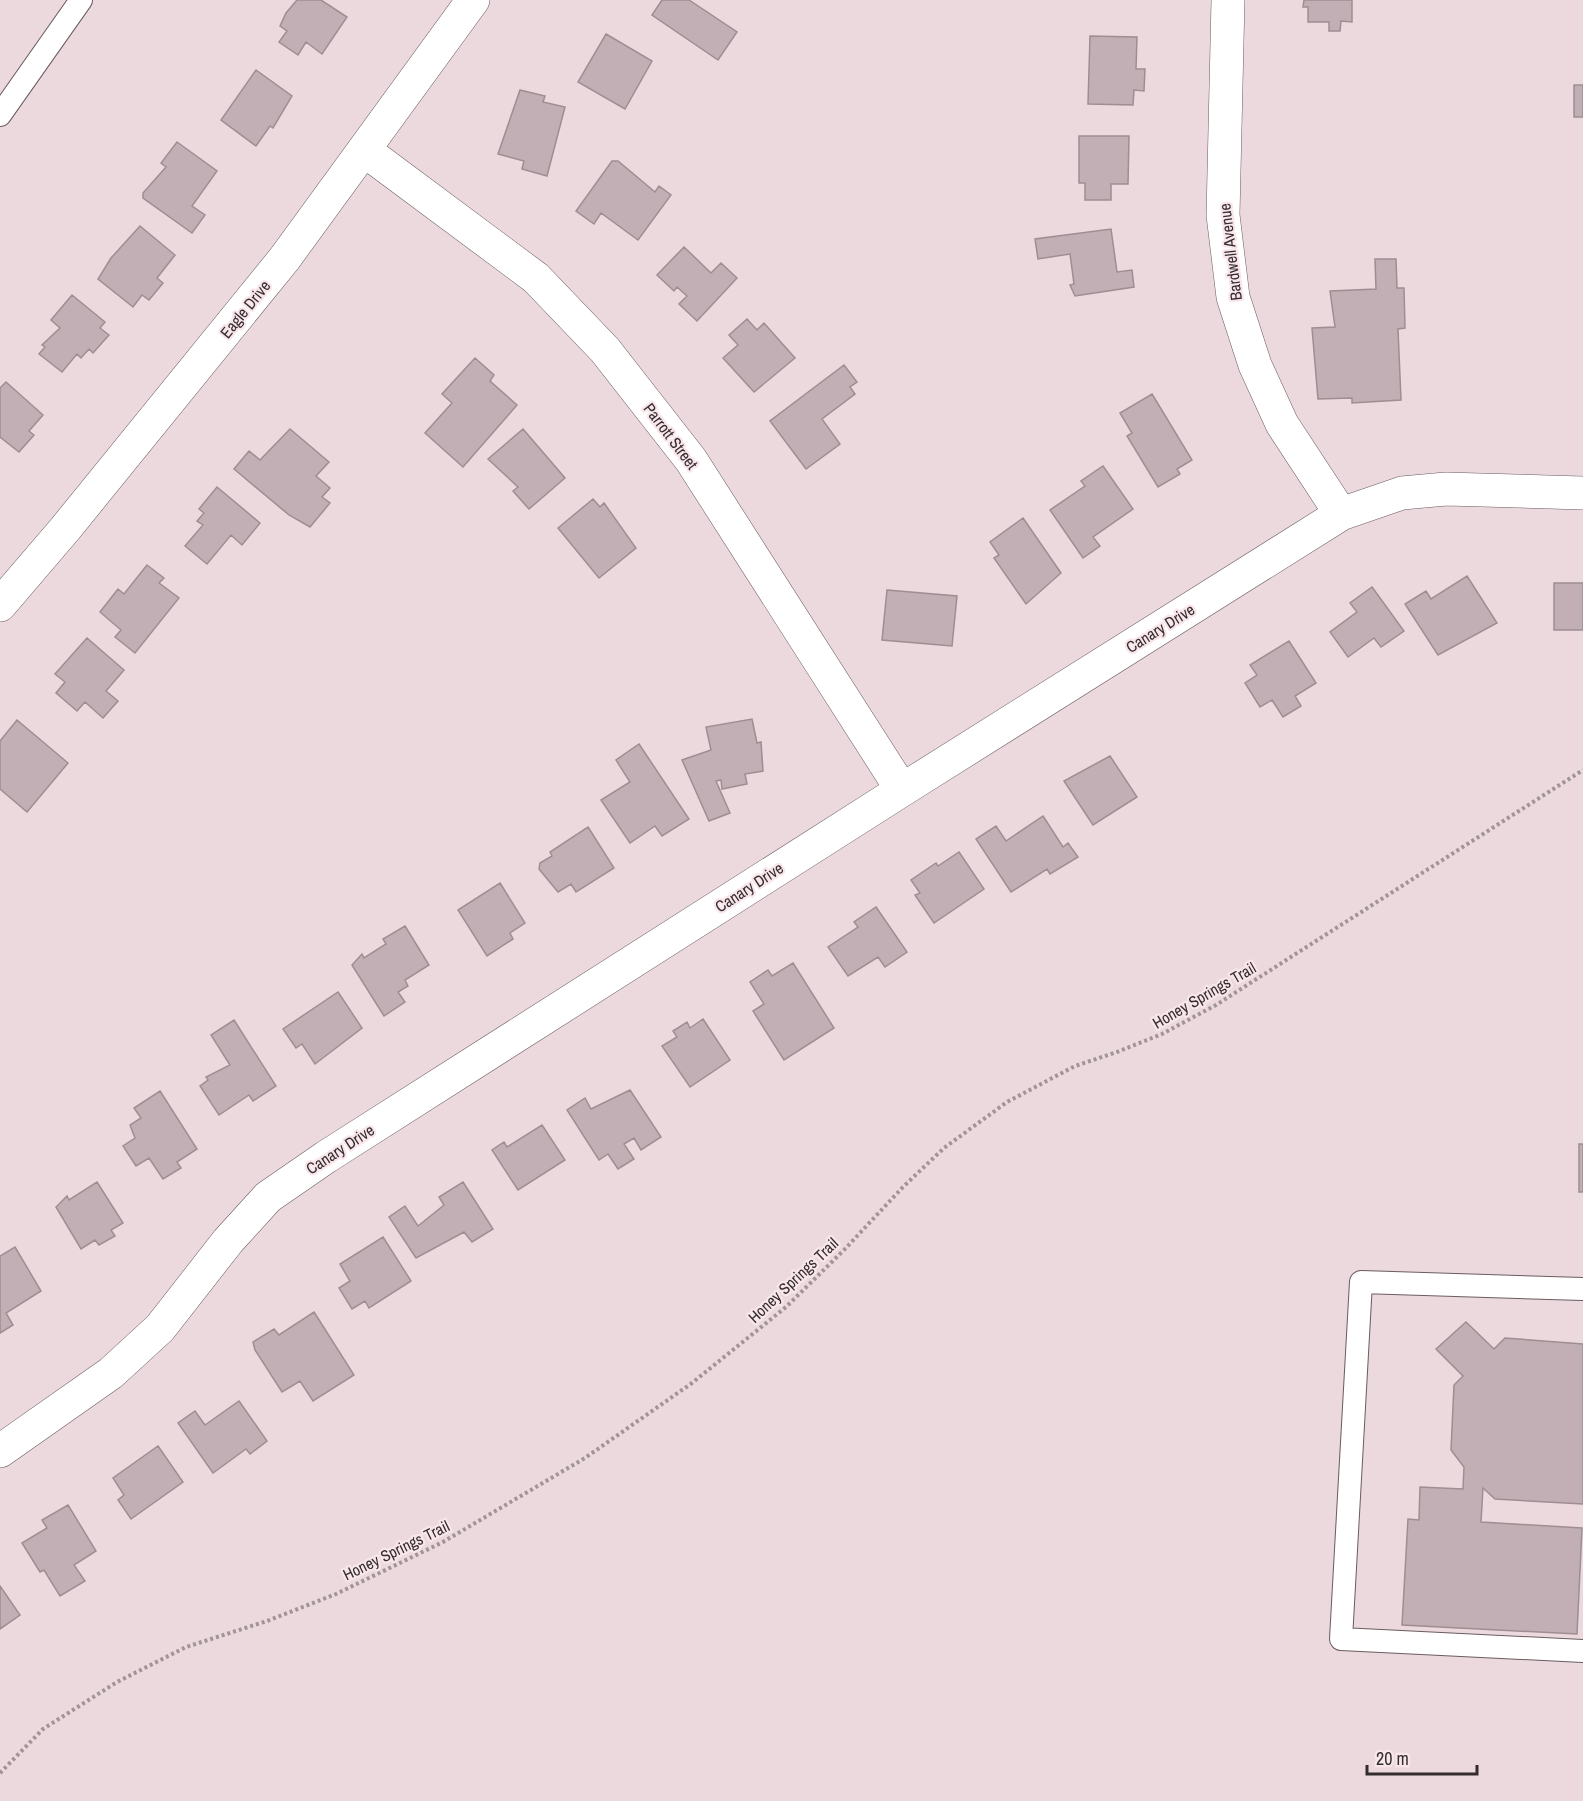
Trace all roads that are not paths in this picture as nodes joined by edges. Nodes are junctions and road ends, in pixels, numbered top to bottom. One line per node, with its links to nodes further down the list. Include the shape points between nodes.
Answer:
1 (81, 0): 4 (lane)
2 (473, 0): 5 (street, Eagle Drive)
3 (1228, 0): 7 (street, Bardwell Avenue, via 1223,215 1233,297 1255,365 1282,424)
4 (0, 115)
5 (364, 150): 8 (street, Eagle Drive, via 285,258); 9 (street, Parrott Street, via 536,278 605,350 691,460)
6 (1583, 493): 7 (street, Canary Drive, via 1446,489 1402,493)
7 (1341, 514): 9 (street, Canary Drive)
8 (0, 604)
9 (902, 790): 11 (street, Canary Drive, via 268,1197 160,1328 111,1373)
10 (1583, 1289): 12 (lane, via 1361,1282 1341,1639)
11 (0, 1451)
12 (1583, 1651)

